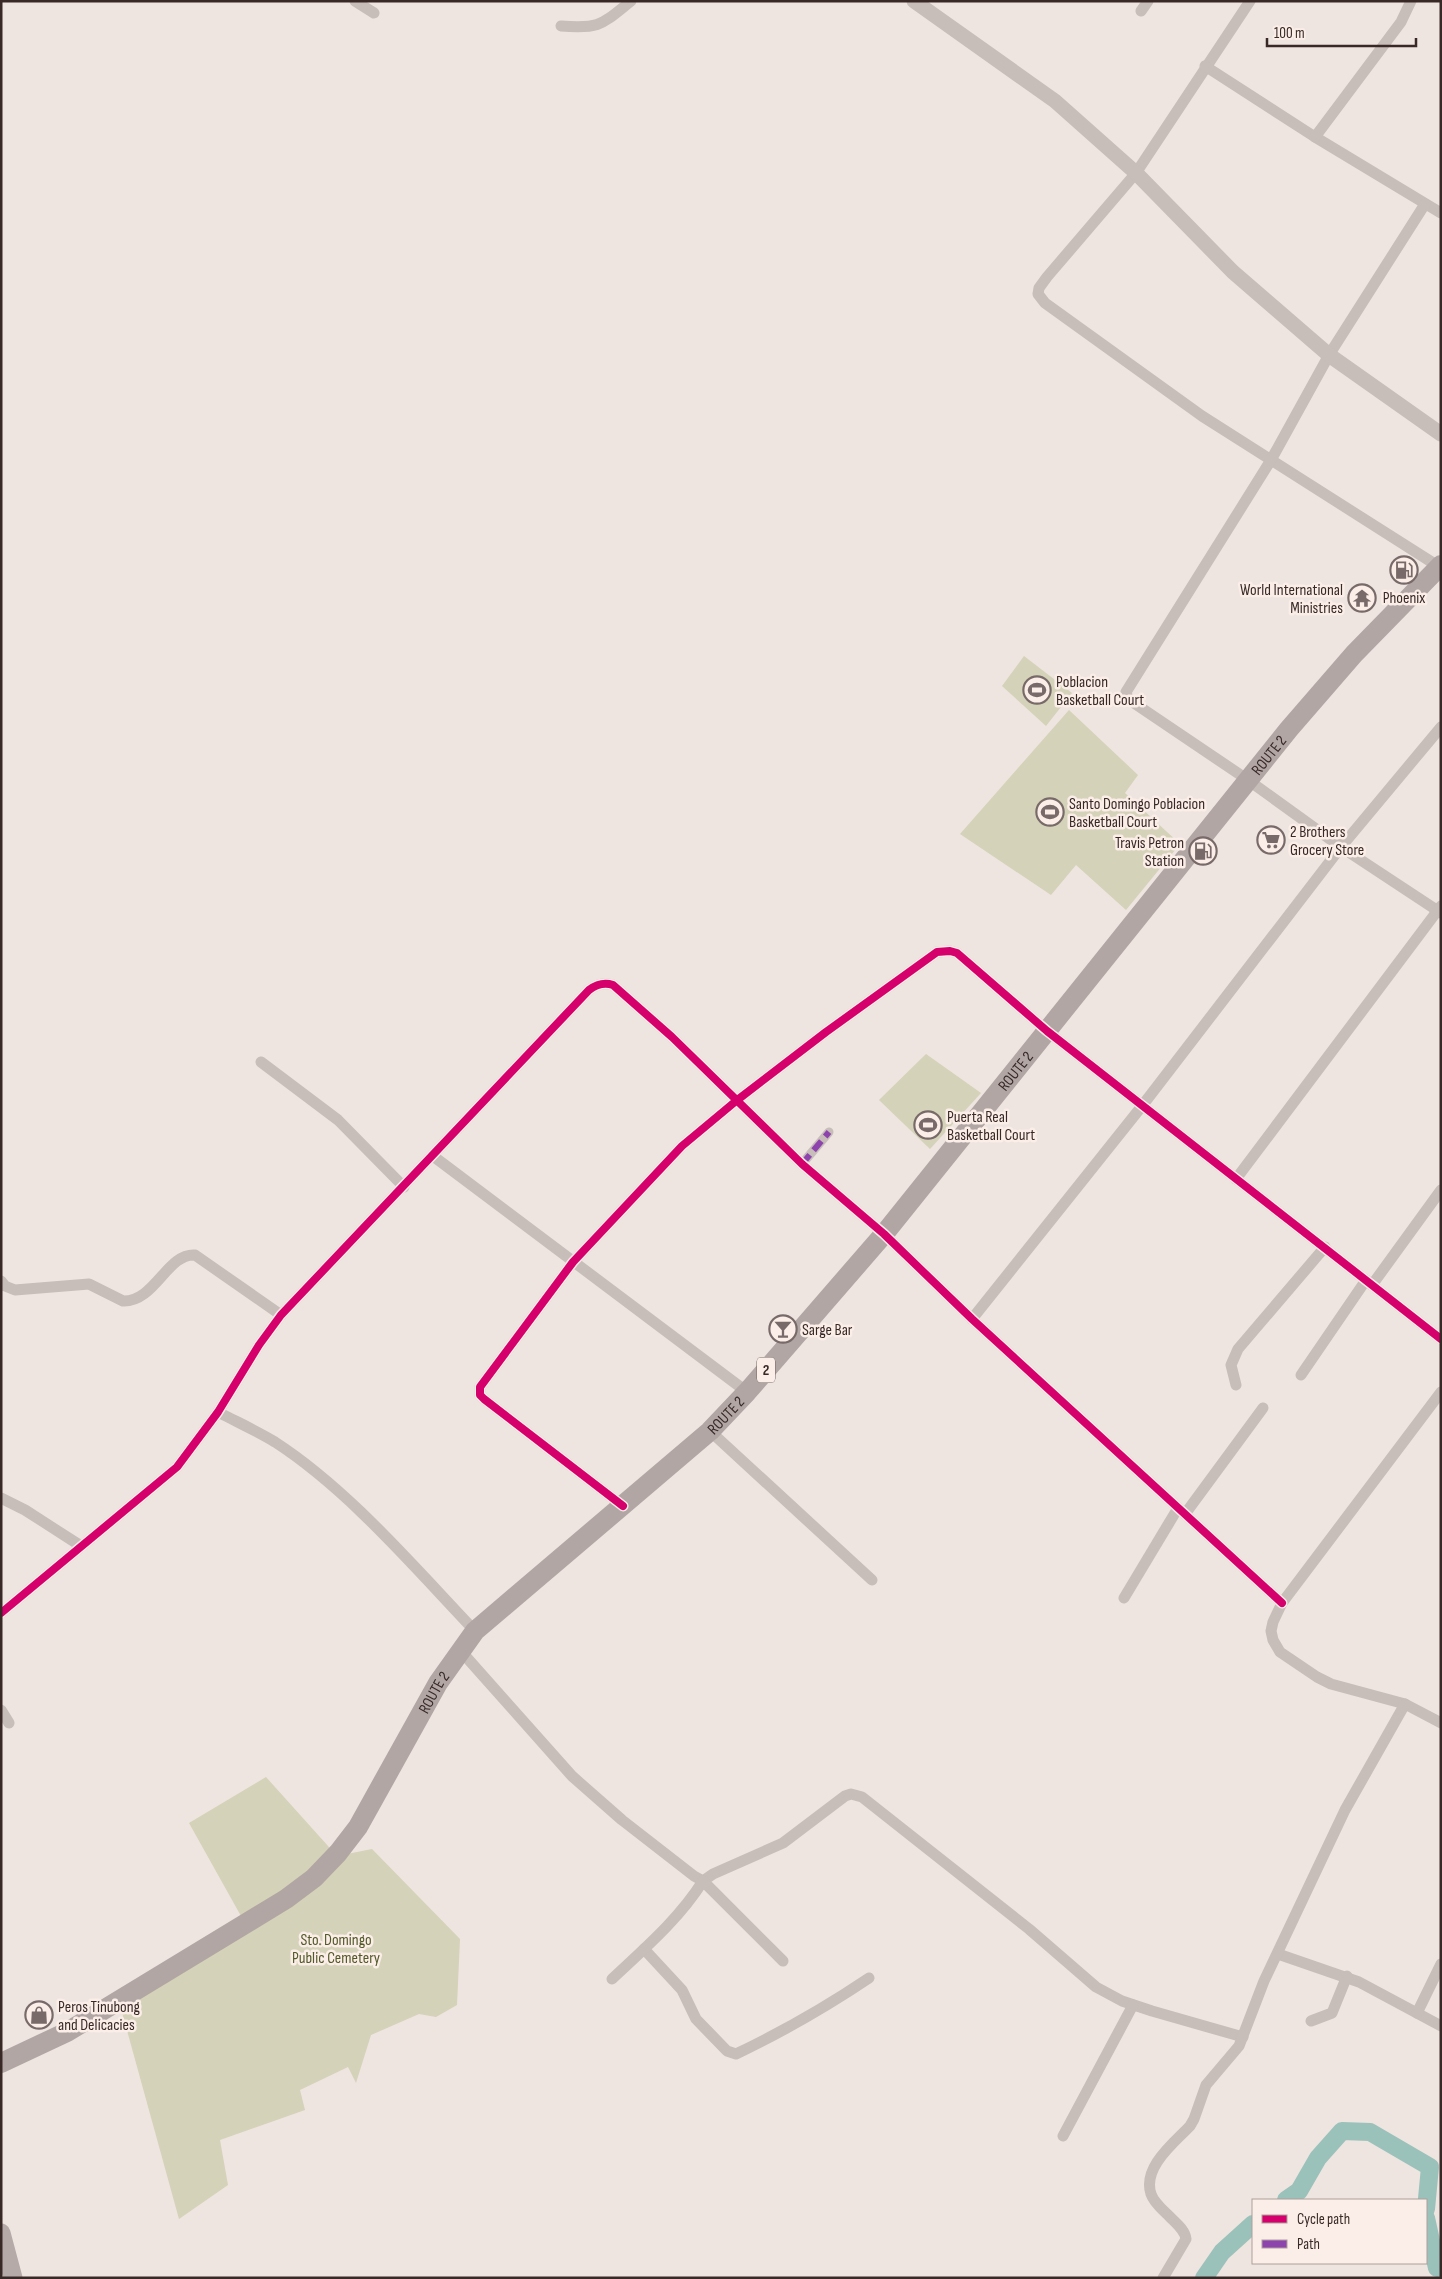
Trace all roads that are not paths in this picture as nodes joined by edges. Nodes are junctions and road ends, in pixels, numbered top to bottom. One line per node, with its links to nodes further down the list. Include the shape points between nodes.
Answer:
1 (355, 1): 8 (street)
2 (631, 1): 9 (street, via 596,26)
3 (1148, 1): 7 (street)
4 (1411, 1): 11 (street, via 1401,22)
5 (917, 2): 12 (street, via 1055,101)
6 (1244, 3): 10 (street)
7 (1141, 11)
8 (374, 13)
9 (561, 26)
10 (1205, 66): 11 (street); 12 (street)
11 (1316, 137): 13 (street)
12 (1136, 173): 15 (street, via 1233,272); 17 (street, via 1038,288 1039,297 1195,411)
13 (1425, 204): 14 (street); 15 (street)
14 (1441, 213)
15 (1329, 356): 16 (street); 17 (street)
16 (1441, 434)
17 (1271, 460): 18 (street); 20 (street, via 1126,692 1128,699)
18 (1440, 567): 20 (highway, ROUTE 2 / 2, via 1354,654)
19 (1441, 727): 21 (street)
20 (1248, 780): 21 (street); 23 (highway, ROUTE 2 / 2)
21 (1340, 847): 22 (street); 26 (street)
22 (1440, 910): 30 (street)
23 (1047, 1031): 25 (street, via 957,953 942,950 861,1006); 26 (street); 33 (highway, ROUTE 2 / 2)
24 (261, 1062): 31 (street, via 338,1120)
25 (736, 1101): 28 (street, via 672,1037 613,985 600,984 589,990); 29 (street); 35 (street, via 682,1146)
26 (1142, 1106): 30 (street); 39 (street)
27 (829, 1132): 29 (street)
28 (434, 1156): 31 (street); 35 (street)
29 (802, 1164): 33 (street)
30 (1236, 1179): 34 (street)
31 (404, 1186): 38 (street)
32 (1441, 1190): 37 (street)
33 (884, 1234): 39 (street); 43 (highway, ROUTE 2 / 2)
34 (1325, 1247): 37 (street); 42 (street, via 1238,1349 1232,1365)
35 (573, 1262): 43 (street); 49 (street, via 480,1387 480,1395)
36 (1, 1281): 38 (street, via 15,1290 89,1284 129,1301 142,1297 184,1256 195,1255)
37 (1369, 1282): 40 (street); 41 (street)
38 (281, 1315): 46 (street)
39 (972, 1319): 50 (street)
40 (1441, 1339)
41 (1301, 1376)
42 (1236, 1385)
43 (748, 1392): 47 (highway, ROUTE 2 / 2)
44 (1441, 1392): 54 (street)
45 (1263, 1408): 50 (street)
46 (218, 1412): 51 (street, via 177,1467); 56 (street, via 274,1442 312,1469 353,1505)
47 (710, 1431): 49 (highway, ROUTE 2 / 2); 52 (street)
48 (1, 1498): 51 (street)
49 (622, 1506): 56 (highway, ROUTE 2 / 2)
50 (1182, 1511): 53 (street); 54 (street)
51 (81, 1546): 55 (street)
52 (872, 1580)
53 (1124, 1598)
54 (1282, 1603): 58 (street, via 1271,1631 1280,1652 1331,1684)
55 (1, 1613)
56 (475, 1631): 57 (highway, ROUTE 2 / 2)
57 (460, 1650): 62 (street, via 572,1776 622,1820); 75 (highway, ROUTE 2 / 2, via 438,1683 358,1827 314,1878 286,1899 118,2002 67,2032)
58 (1405, 1704): 61 (street); 64 (street, via 1345,1810)
59 (1, 1710): 60 (street)
60 (8, 1723)
61 (1441, 1723)
62 (703, 1881): 63 (street, via 689,1903); 65 (street); 70 (street, via 783,1843 845,1796 856,1794 1096,1987)
63 (644, 1949): 68 (street, via 682,1990 696,2019 717,2042 736,2054 827,2006); 69 (street)
64 (1278, 1954): 67 (street); 74 (street)
65 (783, 1961)
66 (1441, 1964): 71 (street)
67 (1347, 1976): 71 (street); 72 (street, via 1332,2013)
68 (869, 1978)
69 (612, 1979)
70 (1133, 2005): 74 (street); 76 (street)
71 (1417, 2013): 73 (street)
72 (1311, 2021)
73 (1441, 2026)
74 (1243, 2037): 79 (street, via 1206,2085 1194,2119 1159,2159 1153,2171 1152,2197 1183,2230 1186,2239)
75 (1, 2063)
76 (1063, 2136)
77 (1, 2233): 78 (main road)
78 (13, 2278)
79 (1162, 2278)

